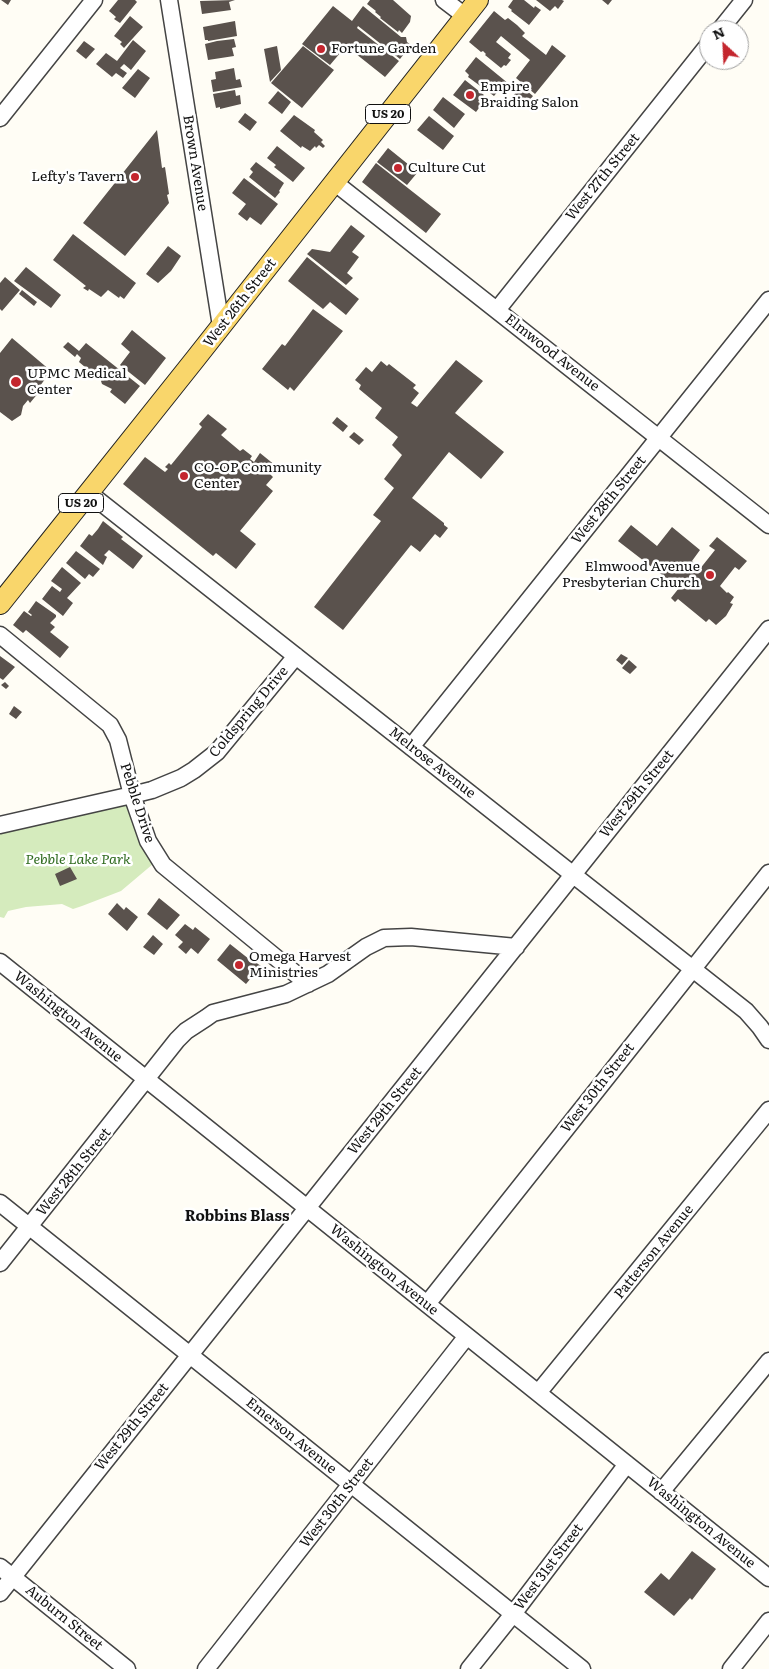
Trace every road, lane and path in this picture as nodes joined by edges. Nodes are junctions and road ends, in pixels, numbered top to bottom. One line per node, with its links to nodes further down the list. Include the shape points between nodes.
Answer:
1 (94, 0): 9 (street)
2 (169, 0): 13 (street, Brown Avenue)
3 (444, 0): 6 (street)
4 (478, 0): 6 (main road, West 26th Street / US 20)
5 (744, 0): 7 (street)
6 (465, 16): 10 (main road, West 26th Street / US 20)
7 (728, 20)
8 (699, 57): 12 (street, West 27th Street)
9 (0, 118)
10 (334, 182): 12 (street, Elmwood Avenue); 13 (main road, West 26th Street / US 20)
11 (769, 300): 14 (street, West 28th Street)
12 (497, 310): 14 (street, Elmwood Avenue)
13 (221, 326): 15 (main road, West 26th Street / US 20)
14 (658, 438): 16 (street, Elmwood Avenue); 21 (street, West 28th Street)
15 (89, 493): 17 (main road, West 26th Street / US 20); 20 (street, Melrose Avenue)
16 (769, 525)
17 (0, 604)
18 (769, 629): 25 (street, West 29th Street)
19 (0, 635): 22 (street, Pebble Drive, via 110,725 118,740)
20 (296, 656): 21 (street, Melrose Avenue); 22 (street, Coldspring Drive, via 217,752 181,778)
21 (410, 747): 25 (street, Melrose Avenue)
22 (132, 795): 23 (street, Coldspring Drive); 29 (street, Pebble Drive, via 148,841 163,865)
23 (0, 825)
24 (769, 873): 28 (street, West 30th Street)
25 (573, 875): 26 (street, West 29th Street); 28 (street, Melrose Avenue)
26 (516, 946): 29 (street, West 28th Street, via 412,937 384,938); 34 (street, West 29th Street)
27 (0, 962): 31 (street, Washington Avenue)
28 (692, 969): 30 (street, Melrose Avenue, via 746,1012); 37 (street, West 30th Street)
29 (308, 984): 31 (street, West 28th Street, via 269,1000 213,1013 177,1040)
30 (769, 1040)
31 (147, 1080): 34 (street, Washington Avenue); 35 (street, West 28th Street)
32 (769, 1110): 41 (street, Patterson Avenue)
33 (0, 1203): 35 (street, Emerson Avenue)
34 (307, 1208): 37 (street, Washington Avenue); 39 (street, West 29th Street)
35 (30, 1227): 36 (street, West 28th Street); 39 (street, Emerson Avenue)
36 (0, 1263)
37 (427, 1304): 38 (street, Washington Avenue)
38 (467, 1336): 41 (street, Washington Avenue); 43 (street, West 30th Street)
39 (190, 1355): 43 (street, Emerson Avenue); 45 (street, West 29th Street)
40 (769, 1361): 44 (street)
41 (538, 1393): 42 (street, Washington Avenue)
42 (627, 1464): 44 (street, Washington Avenue); 48 (street, West 31st Street)
43 (352, 1485): 48 (street, Emerson Avenue); 51 (street, West 30th Street)
44 (661, 1492): 46 (street, Washington Avenue)
45 (6, 1572): 47 (street, West 29th Street); 50 (street, Auburn Street)
46 (769, 1578)
47 (0, 1593)
48 (513, 1614): 52 (street, West 31st Street); 53 (street, Emerson Avenue)
49 (769, 1621): 54 (street)
50 (127, 1669)
51 (206, 1669)
52 (469, 1669)
53 (582, 1669)
54 (730, 1669)

